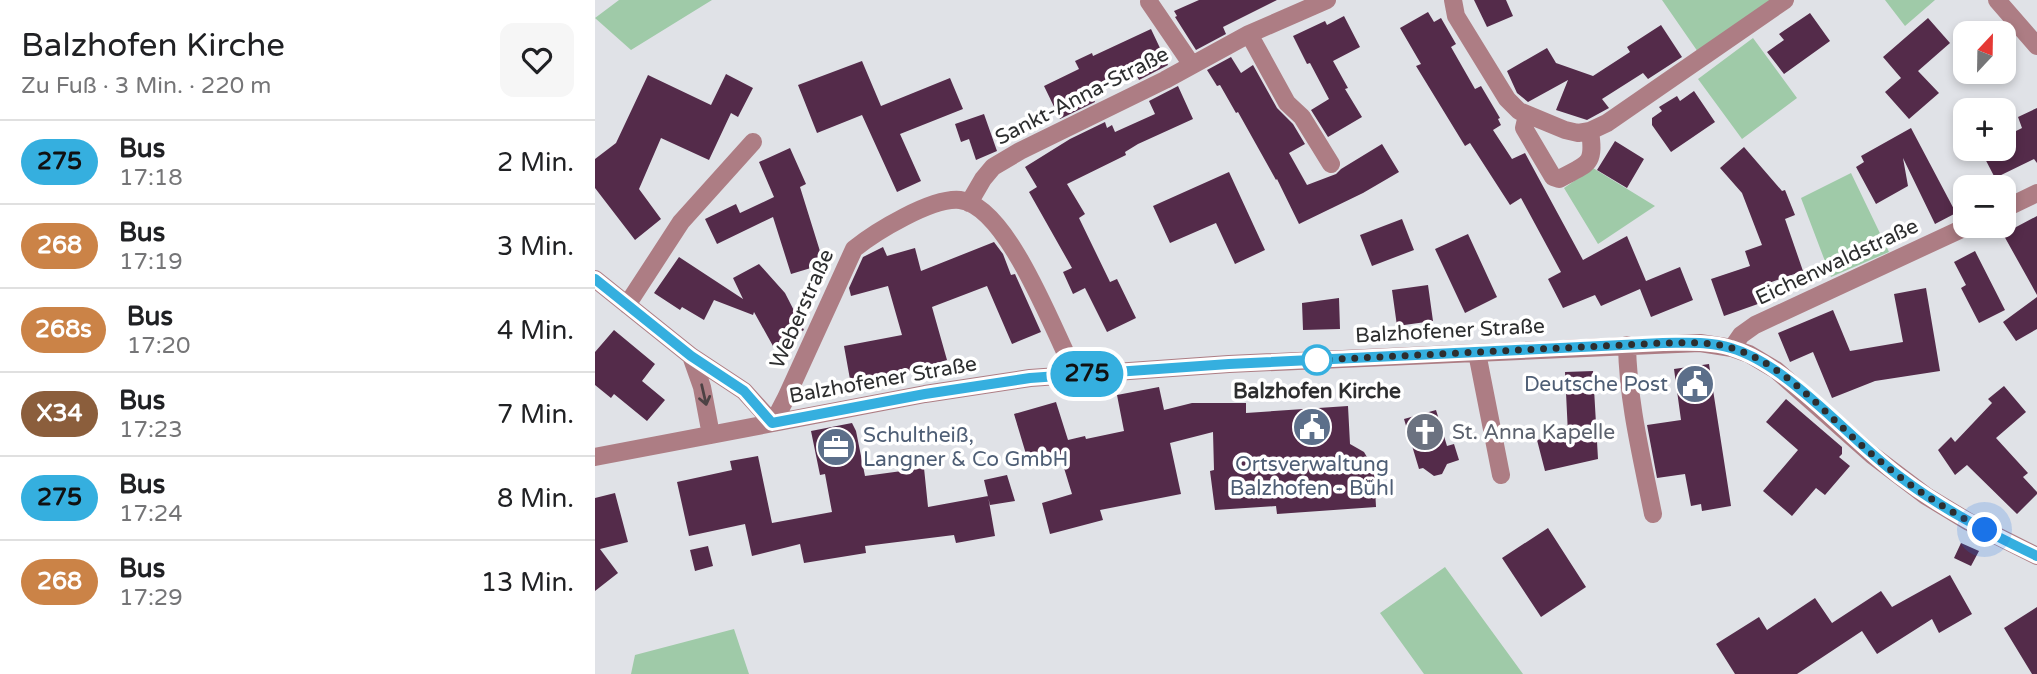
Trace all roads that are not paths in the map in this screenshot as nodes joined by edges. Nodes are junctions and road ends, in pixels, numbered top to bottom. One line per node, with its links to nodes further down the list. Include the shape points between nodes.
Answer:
1 (1327, 0): 6 (street, Sankt-Anna-Straße)
2 (1453, 0): 9 (street, via 1456,16 1507,99)
3 (1785, 0): 10 (street)
4 (1997, 0): 7 (street)
5 (1149, 2): 8 (street, Sankt-Anna-Straße)
6 (1249, 34): 8 (street, Sankt-Anna-Straße); 12 (street, via 1287,103 1302,117)
7 (2037, 46)
8 (1192, 65): 14 (street, Sankt-Anna-Straße, via 993,167)
9 (1527, 116): 10 (street, via 1565,130); 10 (street, via 1524,128 1553,177 1559,179 1589,162 1593,152)
10 (1590, 131)
11 (753, 142): 18 (street, via 681,222)
12 (1331, 164)
13 (2037, 193): 15 (street)
14 (969, 203): 23 (street, via 988,215 1016,253); 24 (street, Weberstraße, via 952,200 917,211 854,249)
15 (2016, 203)
16 (1953, 233): 20 (street, Eichenwaldstraße, via 1755,324)
17 (595, 279): 18 (street)
18 (627, 305): 22 (street)
19 (1627, 345): 20 (street, Balzhofener Straße, via 1700,343); 21 (street, Balzhofener Straße); 28 (street, via 1633,416)
20 (1732, 348): 29 (street, Balzhofener Straße, via 1787,379 1926,496)
21 (1478, 353): 23 (street, Balzhofener Straße); 27 (street)
22 (691, 356): 24 (street, via 744,391); 25 (street, one-way to 25)
23 (1074, 375): 24 (street, Balzhofener Straße, via 974,386)
24 (772, 423): 25 (street, Balzhofener Straße)
25 (711, 435): 26 (street, Balzhofener Straße)
26 (595, 457)
27 (1501, 475)
28 (1653, 514)
29 (2037, 555)

